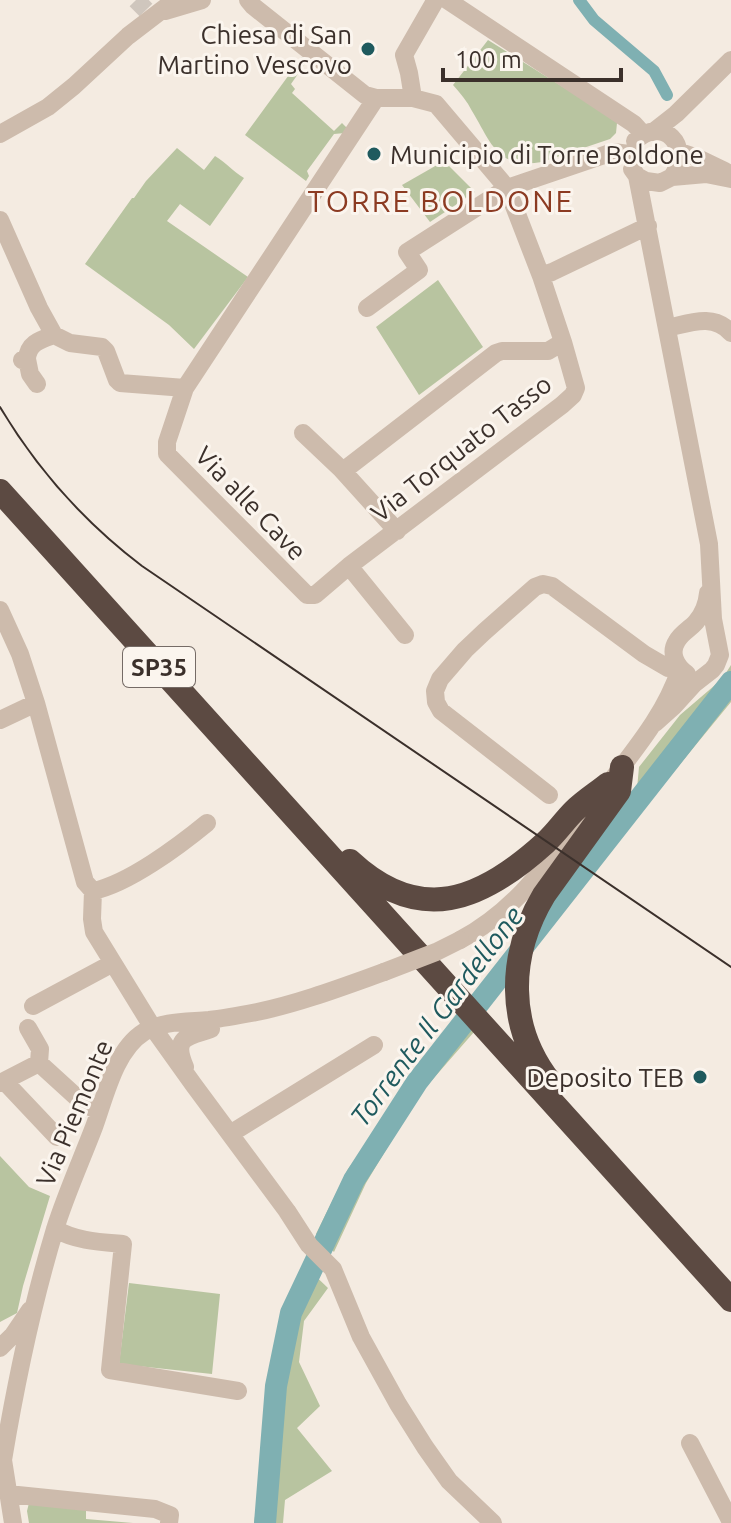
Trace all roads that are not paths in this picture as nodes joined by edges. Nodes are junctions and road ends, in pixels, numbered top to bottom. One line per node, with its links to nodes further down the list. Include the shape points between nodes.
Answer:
1 (175, 0): 7 (street)
2 (202, 0): 7 (street)
3 (234, 0): 6 (street)
4 (447, 0): 12 (street)
5 (435, 1): 10 (street, via 404,55)
6 (251, 3): 9 (street, via 365,95)
7 (152, 14): 13 (street, via 48,107)
8 (731, 60): 11 (street)
9 (376, 98): 10 (street); 29 (street)
10 (413, 98): 19 (street, Via Torquato Tasso, via 436,104)
11 (676, 114): 12 (street); 14 (street)
12 (648, 133): 14 (street, via 664,133); 15 (street)
13 (0, 134)
14 (677, 147): 17 (street); 18 (street, via 680,163)
15 (629, 154): 16 (street); 19 (street, via 613,152)
16 (637, 176): 18 (street); 21 (street)
17 (731, 177): 18 (street, via 706,174)
18 (666, 180): 21 (street)
19 (507, 188): 22 (street, Via Torquato Tasso); 23 (street, via 407,252 419,270)
20 (0, 220): 26 (street)
21 (648, 226): 22 (street); 24 (street)
22 (541, 276): 27 (street, Via Torquato Tasso)
23 (367, 308)
24 (667, 328): 25 (street, via 714,321); 35 (street, via 709,544)
25 (731, 333)
26 (54, 335): 28 (street, via 28,350 25,359); 29 (street, via 102,347 120,383)
27 (563, 342): 31 (street, via 548,351 496,353); 33 (street, Via Torquato Tasso, via 575,382 573,395)
28 (37, 384)
29 (185, 388): 36 (street, Via alle Cave, via 167,454 300,591)
30 (303, 433): 31 (street)
31 (343, 471): 33 (street)
32 (0, 491): 48 (highway, SP35)
33 (397, 531): 34 (street, Via Torquato Tasso)
34 (349, 566): 36 (street, Via Torquato Tasso); 38 (street)
35 (710, 582): 39 (street, via 707,603); 40 (street)
36 (315, 595)
37 (0, 610): 44 (street)
38 (405, 635)
39 (681, 637): 40 (street, via 698,629); 41 (street, via 657,653); 42 (street, via 674,649)
40 (718, 643): 43 (street, via 716,665)
41 (638, 650): 42 (street, via 668,668); 49 (street, via 543,584 484,632 440,679 435,691 441,711)
42 (679, 668): 43 (street, via 691,676); 46 (street)
43 (705, 675): 46 (street)
44 (36, 703): 45 (street); 51 (street, via 85,882)
45 (0, 720)
46 (655, 723): 47 (street)
47 (615, 776): 48 (highway, via 528,857 494,881 473,892 426,899 387,889 367,877 297,806); 54 (street, bridge, via 523,893 494,920 436,952 384,972); 65 (highway, via 619,791 534,911 516,982 519,1014 547,1079)
48 (265, 785): 65 (highway, SP35)
49 (549, 795)
50 (207, 823): 51 (street, via 121,881)
51 (93, 891): 52 (street, via 94,932)
52 (113, 963): 53 (street); 56 (street)
53 (33, 1006)
54 (225, 1018): 56 (street); 60 (street, via 182,1042 182,1060)
55 (28, 1028): 58 (street, via 40,1049)
56 (153, 1028): 60 (street); 61 (street, Via Piemonte, via 123,1054)
57 (374, 1045): 62 (street)
58 (39, 1063): 59 (street); 61 (street)
59 (2, 1082): 63 (street)
60 (193, 1084): 62 (street)
61 (99, 1111): 64 (street, Via Piemonte)
62 (230, 1134): 78 (street, via 309,1245 333,1269 361,1337 425,1447 449,1481)
63 (57, 1137)
64 (55, 1229): 66 (street, Via Piemonte); 70 (street, Via Piemonte, via 86,1241 123,1244 110,1370)
65 (731, 1300)
66 (36, 1301): 67 (street, Via Piemonte); 69 (street, Via Piemonte)
67 (0, 1348)
68 (0, 1360): 69 (street, via 8,1365)
69 (16, 1385): 71 (street, Via Piemonte); 73 (street, Via Piemonte)
70 (238, 1391)
71 (0, 1402)
72 (690, 1443): 75 (street)
73 (2, 1457): 74 (street, Via Piemonte)
74 (8, 1494): 76 (street, Via Piemonte); 77 (street, via 155,1509 170,1515)
75 (731, 1522)
76 (13, 1523)
77 (169, 1523)
78 (493, 1523)

